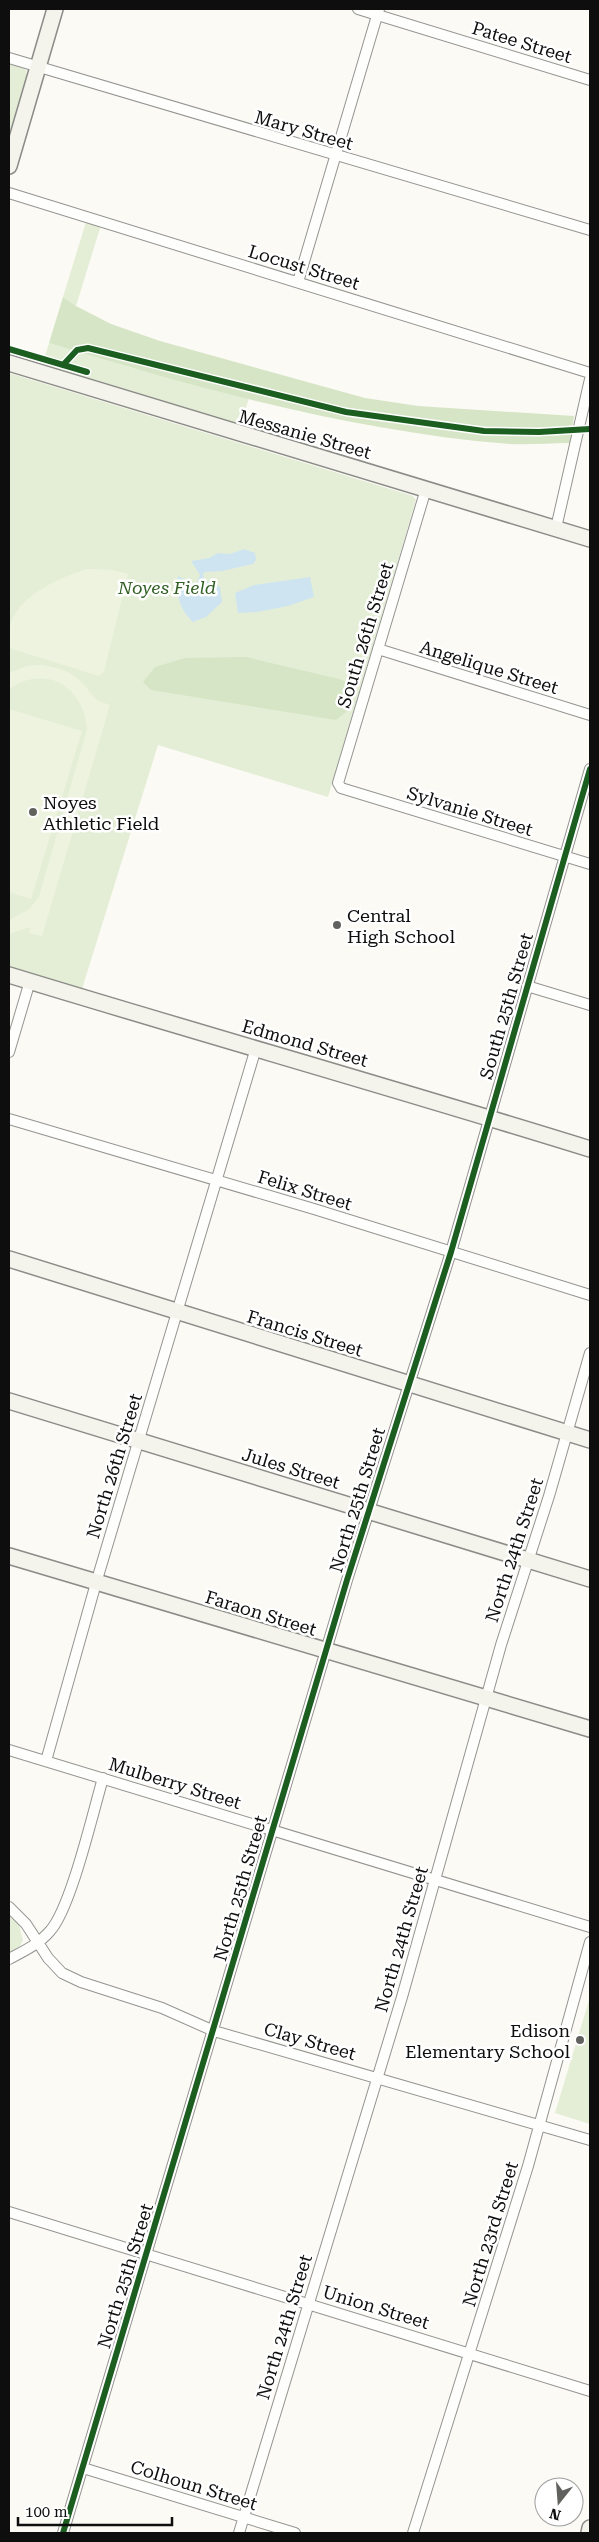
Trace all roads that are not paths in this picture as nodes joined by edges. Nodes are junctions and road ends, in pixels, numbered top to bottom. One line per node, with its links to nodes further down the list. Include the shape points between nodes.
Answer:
1 (55, 9): 5 (street)
2 (358, 9): 3 (street, Patee Street)
3 (378, 12): 6 (street, Patee Street); 7 (street)
4 (9, 58): 5 (street, Mary Street)
5 (38, 67): 7 (street, Mary Street); 8 (street)
6 (590, 80)
7 (335, 156): 10 (street, Mary Street); 11 (street)
8 (9, 166)
9 (9, 193): 11 (street, Locust Street)
10 (590, 230)
11 (298, 282): 13 (street, Locust Street)
12 (9, 363): 15 (street, Messanie Street)
13 (590, 373)
14 (590, 379): 16 (street)
15 (426, 489): 16 (street, Messanie Street); 18 (street, South 26th Street)
16 (556, 528): 17 (street, Messanie Street)
17 (590, 539)
18 (378, 649): 19 (street, Angelique Street); 21 (street, South 26th Street, via 338,783)
19 (590, 715)
20 (590, 769): 22 (street, South 25th Street)
21 (341, 788): 22 (street, Sylvanie Street)
22 (565, 856): 23 (street, Sylvanie Street); 26 (street, South 25th Street)
23 (590, 864)
24 (9, 975): 25 (street, Edmond Street)
25 (30, 981): 28 (street, Edmond Street); 29 (street)
26 (527, 986): 27 (street); 30 (street, South 25th Street)
27 (590, 1005)
28 (256, 1048): 30 (street, Edmond Street); 33 (street)
29 (9, 1052)
30 (490, 1117): 32 (street, Edmond Street); 34 (street, South 25th Street)
31 (9, 1119): 33 (street, Felix Street)
32 (590, 1148)
33 (216, 1180): 34 (street, Felix Street); 37 (street, North 26th Street)
34 (451, 1252): 36 (street, Felix Street); 39 (street, North 25th Street)
35 (9, 1259): 37 (street, Francis Street)
36 (590, 1295)
37 (177, 1312): 39 (street, Francis Street); 43 (street, North 26th Street)
38 (590, 1353): 41 (street, North 24th Street)
39 (409, 1385): 41 (street, Francis Street); 44 (street, North 25th Street)
40 (9, 1401): 43 (street, Jules Street)
41 (567, 1433): 42 (street, Francis Street); 46 (street, North 24th Street)
42 (590, 1440)
43 (138, 1441): 44 (street, Jules Street); 48 (street, North 26th Street)
44 (368, 1512): 46 (street, Jules Street); 49 (street, North 25th Street)
45 (9, 1556): 48 (street, Faraon Street)
46 (528, 1561): 47 (street, Jules Street); 50 (street, North 24th Street)
47 (590, 1579)
48 (96, 1583): 49 (street, Faraon Street); 53 (street, North 26th Street)
49 (326, 1652): 50 (street, Faraon Street); 55 (street, North 25th Street)
50 (486, 1699): 51 (street, Faraon Street); 56 (street, North 24th Street)
51 (590, 1729)
52 (9, 1750): 53 (street, Mulberry Street)
53 (46, 1761): 54 (street, Mulberry Street)
54 (103, 1778): 55 (street, Mulberry Street); 60 (street, via 64,1908 52,1930)
55 (273, 1830): 56 (street, Mulberry Street); 62 (street, North 25th Street)
56 (435, 1879): 58 (street, Mulberry Street); 63 (street, North 24th Street)
57 (9, 1907): 60 (street, via 26,1924)
58 (590, 1927)
59 (590, 1942): 64 (street, North 23rd Street)
60 (38, 1943): 61 (street); 62 (street, Clay Street, via 48,1958 69,1976 162,2008)
61 (9, 1959)
62 (214, 2031): 63 (street, Clay Street); 67 (street, North 25th Street)
63 (376, 2078): 64 (street, Clay Street); 68 (street, North 24th Street)
64 (540, 2124): 65 (street, Clay Street); 69 (street, North 23rd Street)
65 (590, 2140)
66 (9, 2212): 67 (street, Union Street)
67 (147, 2254): 68 (street, Union Street); 71 (street, North 25th Street)
68 (309, 2303): 69 (street, Union Street); 72 (street, North 24th Street)
69 (470, 2353): 70 (street, Union Street); 77 (street, North 23rd Street)
70 (590, 2391)
71 (83, 2468): 72 (street, Colhoun Street); 74 (street, North 25th Street)
72 (243, 2518): 75 (street, North 24th Street); 76 (street, Colhoun Street)
73 (590, 2528): 78 (street)
74 (63, 2533)
75 (239, 2533)
76 (295, 2533)
77 (413, 2533)
78 (589, 2533)

